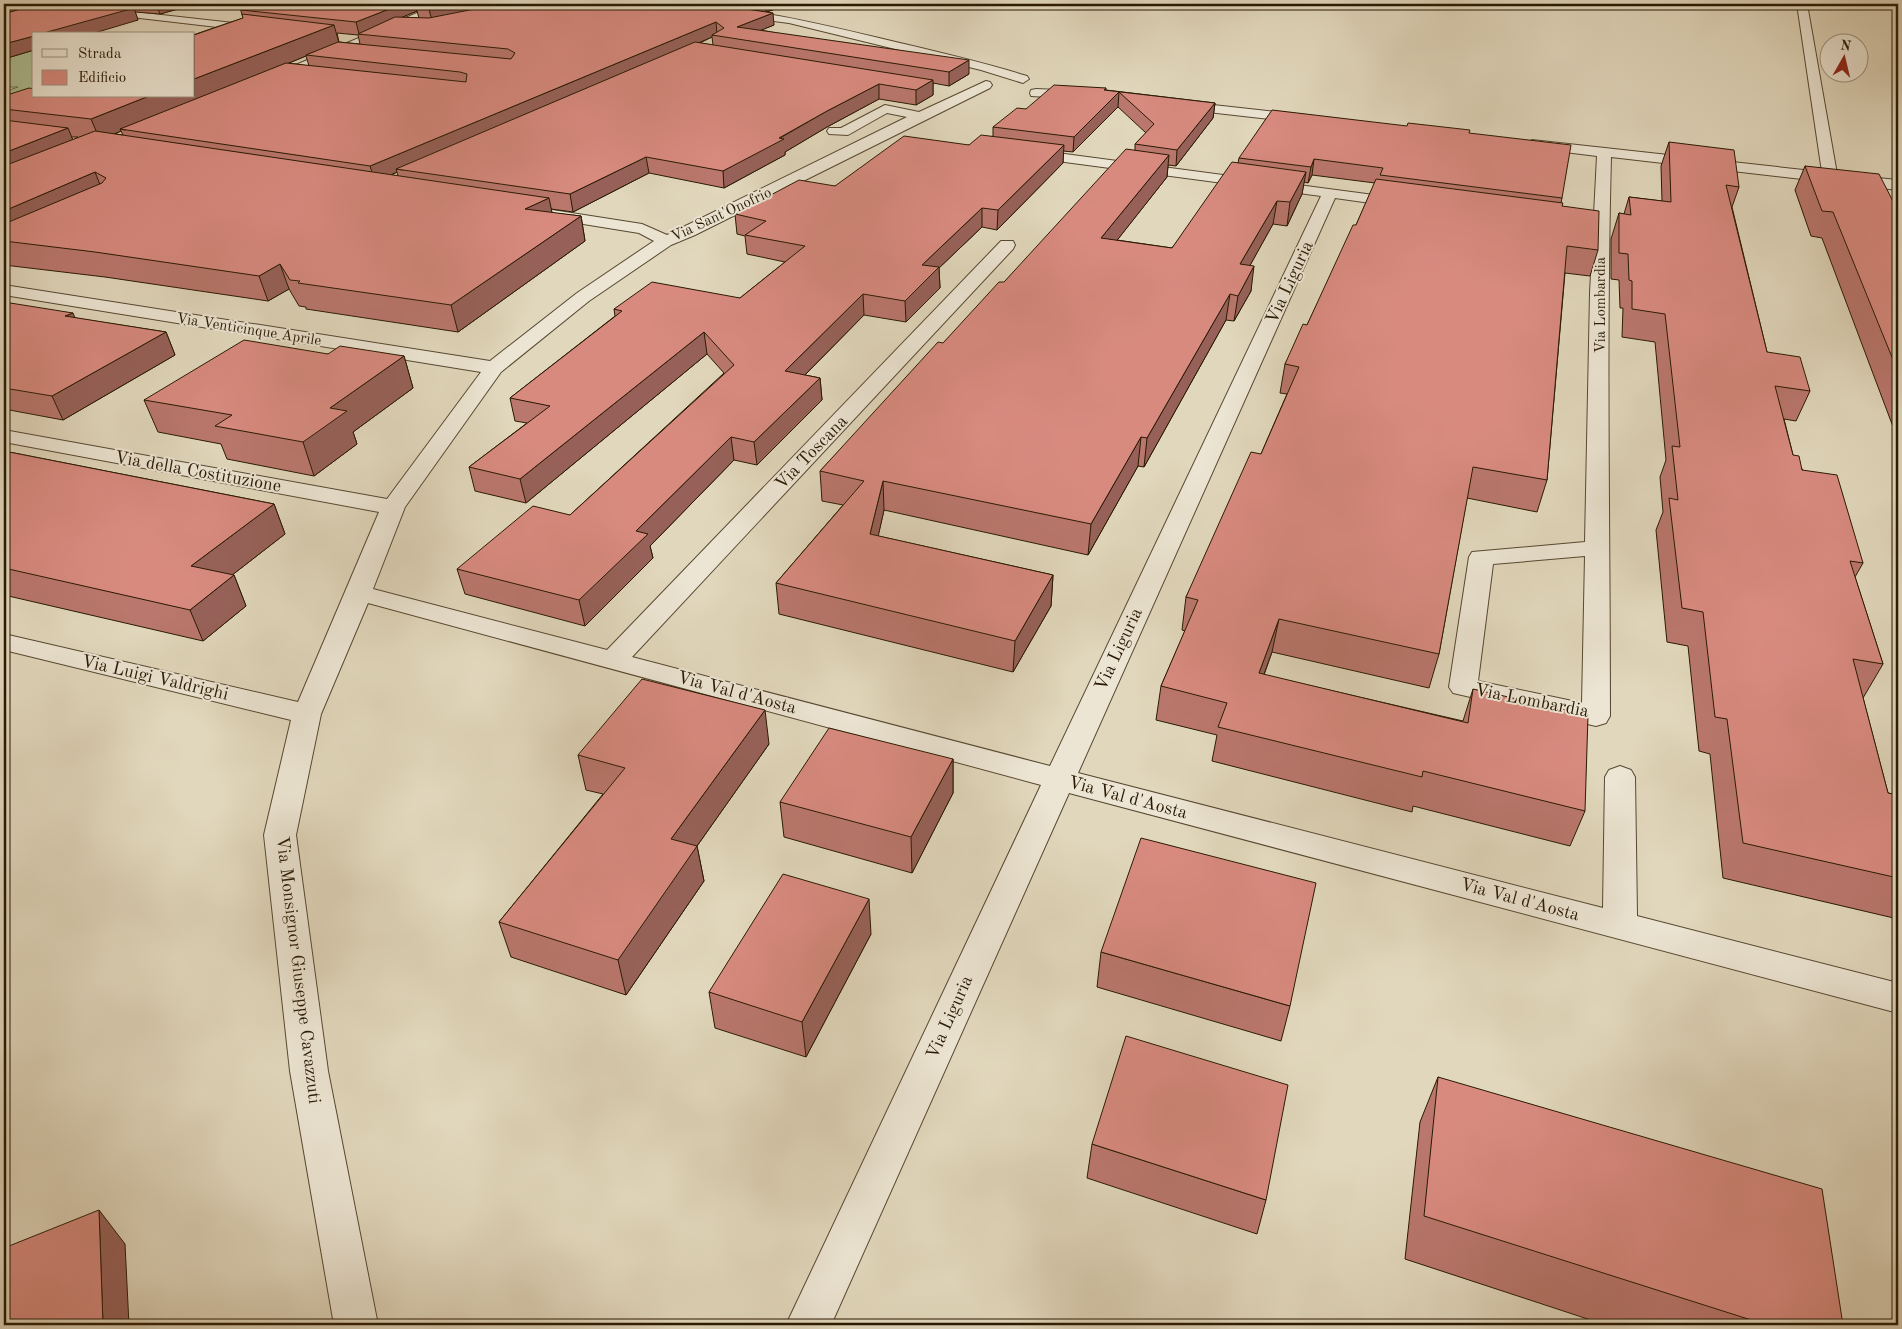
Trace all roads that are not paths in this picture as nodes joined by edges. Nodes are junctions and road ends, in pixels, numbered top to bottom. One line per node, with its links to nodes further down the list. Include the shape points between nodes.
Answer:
1 (666, 4): 8 (street, Via Sant'Onofrio, via 789,20)
2 (1802, 4): 28 (street)
3 (429, 10): 5 (street)
4 (135, 15): 7 (street)
5 (396, 26): 6 (street); 9 (street, via 364,47 340,44)
6 (419, 27)
7 (272, 31)
8 (987, 68): 11 (street, Via Sant'Onofrio); 13 (street)
9 (287, 72): 10 (street); 12 (street)
10 (315, 75)
11 (1023, 79): 13 (street, Via Sant'Onofrio); 14 (street, Via Sant'Onofrio)
12 (261, 82)
13 (992, 86): 17 (street, Via Sant'Onofrio)
14 (1039, 89): 16 (street, Via Sant'Onofrio); 18 (street, Via Sant'Onofrio)
15 (942, 93): 17 (street)
16 (1093, 95)
17 (960, 96): 20 (street, Via Sant'Onofrio)
18 (1019, 96)
19 (1162, 103): 21 (street)
20 (921, 116): 22 (street, via 885,109 843,132); 23 (street, Via Sant'Onofrio)
21 (1320, 120)
22 (834, 131)
23 (884, 134): 24 (street); 33 (street, Via Sant'Onofrio)
24 (911, 138)
25 (1516, 142): 27 (street)
26 (1007, 151): 30 (street)
27 (1604, 152): 28 (street); 39 (street, Via Lombardia, via 1591,226)
28 (1830, 177): 29 (street)
29 (1898, 184)
30 (1330, 193): 31 (street); 45 (street, Via Liguria)
31 (1417, 204)
32 (534, 213): 33 (street, Via Sant'Onofrio, via 642,230)
33 (665, 241): 36 (street, Via Monsignor Giuseppe Cavazzuti, via 583,298)
34 (1007, 245): 42 (street, Via Toscana)
35 (4, 290): 36 (street, Via Venticinque Aprile)
36 (494, 368): 38 (street, Via Monsignor Giuseppe Cavazzuti)
37 (4, 436): 38 (street, Via della Costituzione)
38 (393, 507): 40 (street, Via Monsignor Giuseppe Cavazzuti)
39 (1598, 548): 39 (street, Via Lombardia, via 1596,716 1463,687 1481,557)
40 (359, 593): 42 (street, Via Val d'Aosta); 43 (street, Via Monsignor Giuseppe Cavazzuti)
41 (4, 642): 43 (street, Via Luigi Valdrighi)
42 (614, 659): 45 (street, Via Val d'Aosta)
43 (307, 714): 48 (street, Via Monsignor Giuseppe Cavazzuti, via 280,835 308,1071)
44 (1620, 777): 46 (street)
45 (1058, 779): 46 (street, Via Val d'Aosta); 49 (street, Via Liguria)
46 (1620, 925): 47 (street, Via Val d'Aosta)
47 (1898, 998)
48 (356, 1325)
49 (808, 1325)

